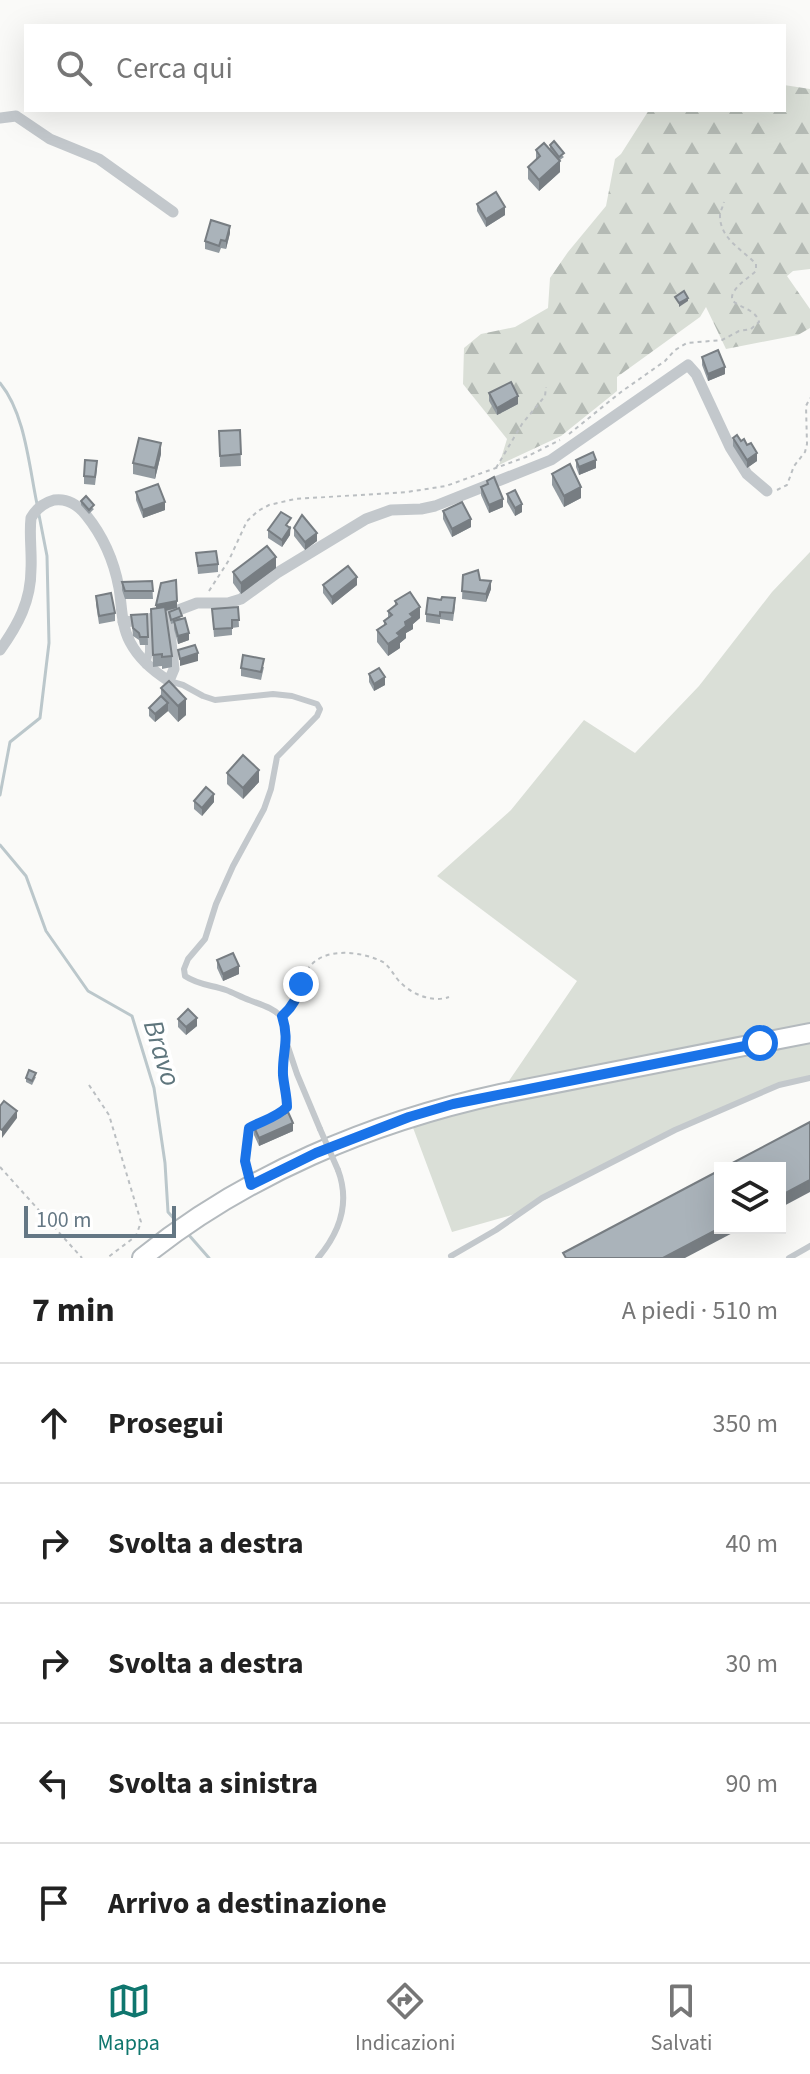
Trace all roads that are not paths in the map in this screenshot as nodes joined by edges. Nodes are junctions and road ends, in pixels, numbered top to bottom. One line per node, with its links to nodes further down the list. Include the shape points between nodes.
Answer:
1 (0, 118): 2 (street, via 16,116 50,139 99,159)
2 (173, 212)
3 (767, 491): 4 (street, via 747,474 730,447 688,365 551,460 435,506 378,514 330,539 241,599 197,603)
4 (168, 614): 5 (street); 9 (street, via 174,669)
5 (149, 618): 6 (street); 8 (street)
6 (123, 622): 7 (street, via 107,547 82,509 57,500 38,508 31,518 26,607); 8 (street, via 130,644)
7 (0, 650)
8 (146, 665): 9 (street)
9 (169, 681): 11 (lane, via 215,700 273,694 320,709 277,757 264,809 227,879 205,939 184,969 192,981 266,1005 282,1016)
10 (805, 1034): 13 (main road, via 453,1104 316,1153)
11 (287, 1044): 13 (lane, via 287,1107 249,1128 245,1161); 18 (lane, bridge, via 344,1185 342,1215)
12 (810, 1078): 15 (lane, via 779,1085 675,1130 542,1198)
13 (251, 1185): 17 (main road)
14 (810, 1246): 16 (lane)
15 (451, 1256)
16 (793, 1257)
17 (142, 1258)
18 (318, 1258)

